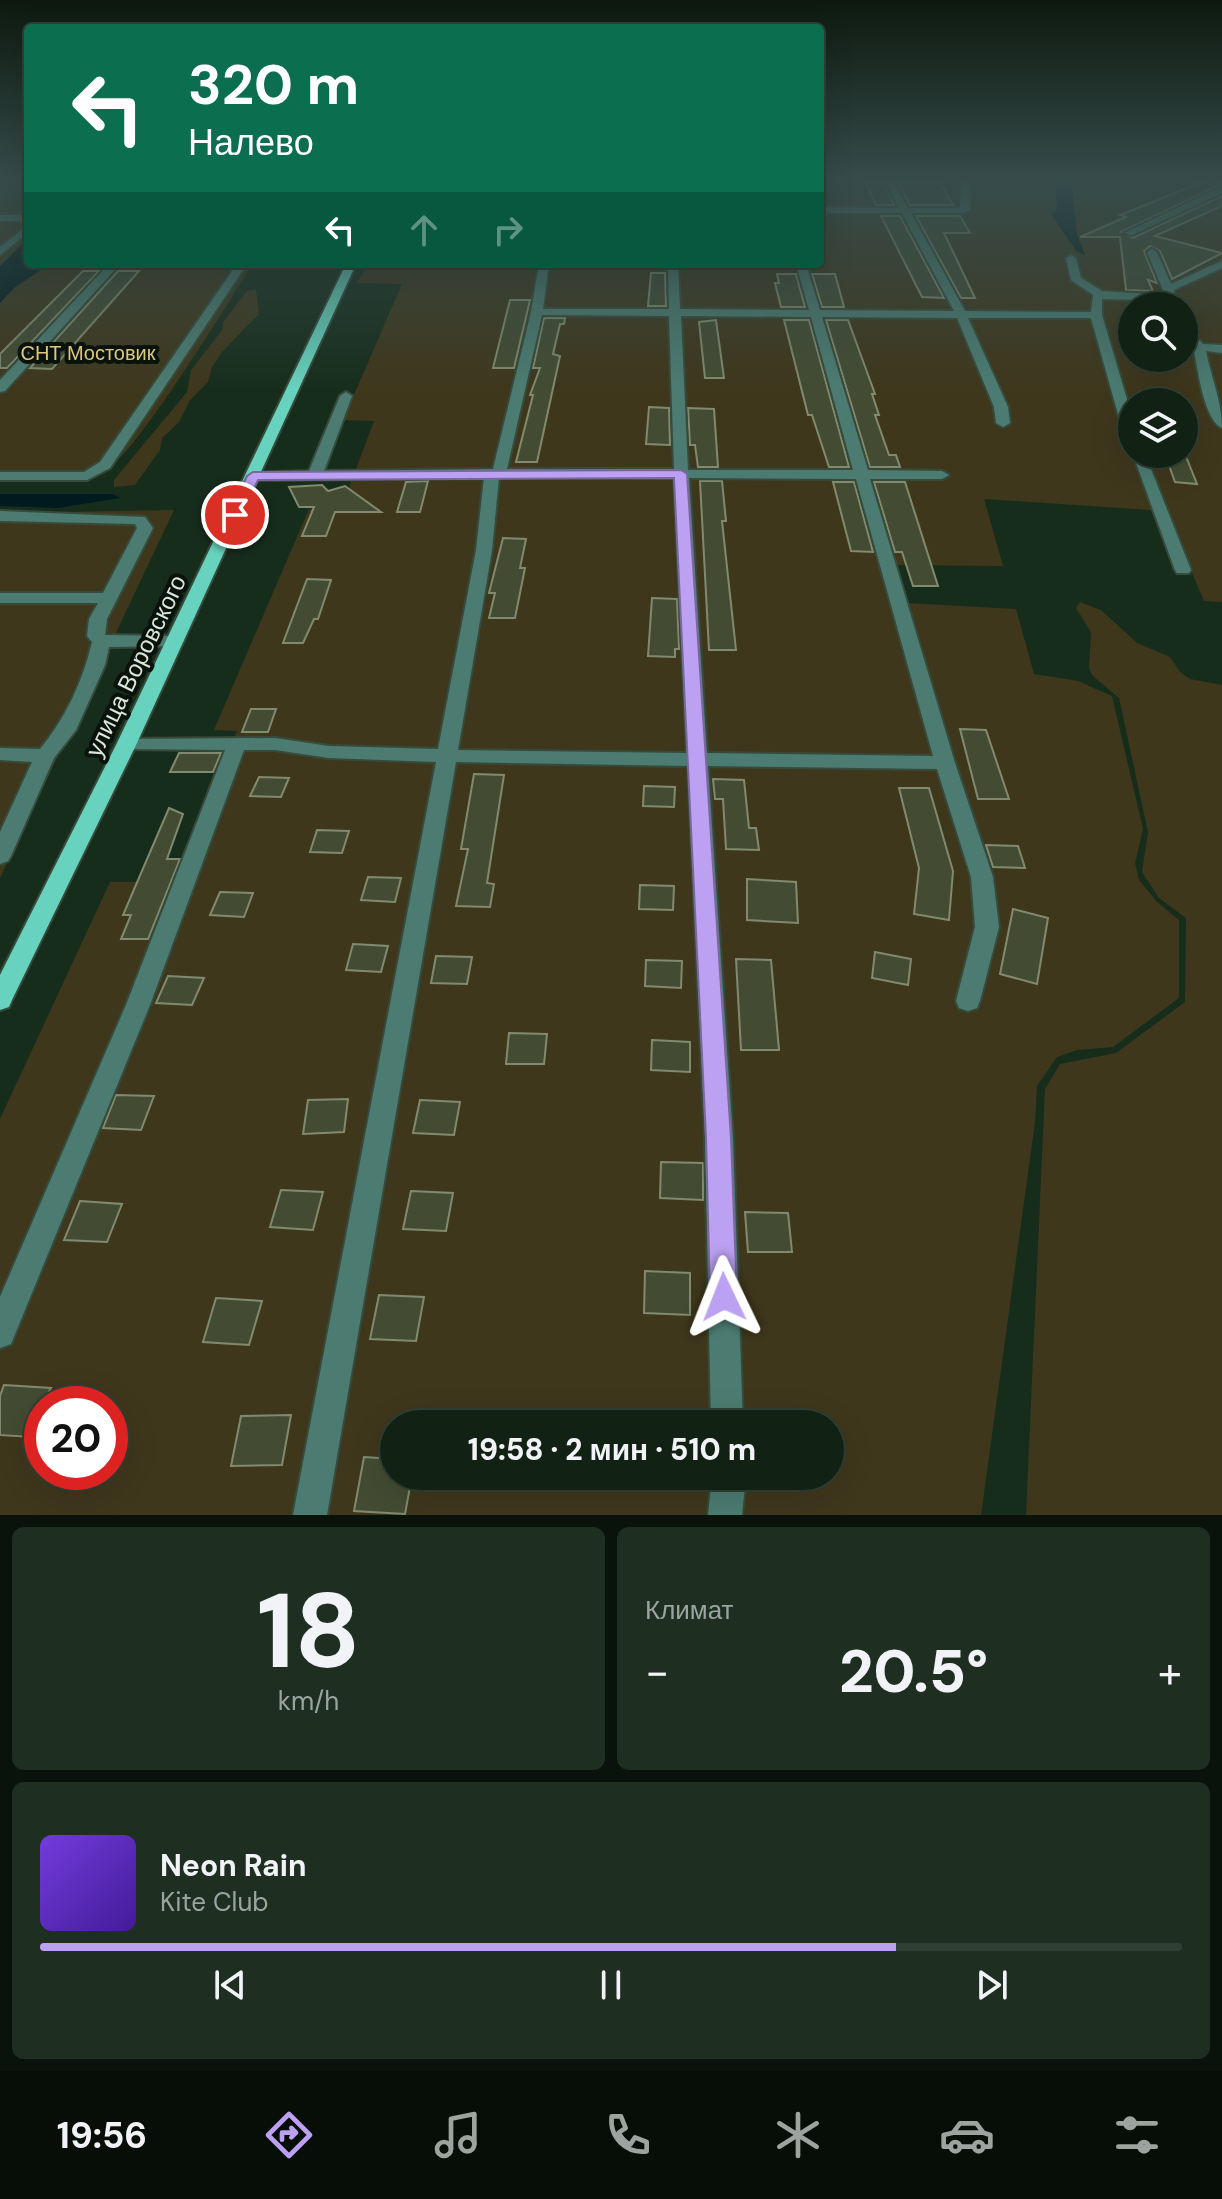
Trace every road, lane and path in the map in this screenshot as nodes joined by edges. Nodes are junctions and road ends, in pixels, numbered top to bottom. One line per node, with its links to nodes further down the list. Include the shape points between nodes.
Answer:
1 (926, 248): 18 (lane)
2 (1152, 252): 11 (lane)
3 (1071, 258): 13 (lane, via 1076,280)
4 (1222, 264): 12 (lane)
5 (111, 268): 22 (lane)
6 (239, 268): 33 (lane, via 105,465 87,476)
7 (349, 268): 34 (main road, улица Воровского)
8 (543, 268): 15 (lane)
9 (673, 268): 16 (lane)
10 (802, 268): 17 (lane)
11 (1169, 292)
12 (1180, 292)
13 (1099, 294): 14 (lane); 19 (lane)
14 (1118, 295)
15 (537, 312): 16 (lane); 28 (lane)
16 (678, 313): 17 (lane); 29 (lane)
17 (816, 313): 18 (lane); 31 (lane)
18 (961, 314): 19 (lane); 25 (lane)
19 (1096, 315): 23 (lane)
20 (1199, 347): 21 (lane); 26 (lane, via 1206,385)
21 (1222, 349)
22 (0, 388)
23 (1118, 391)
24 (346, 396): 30 (lane)
25 (1003, 423)
26 (1222, 424)
27 (1143, 468): 36 (lane)
28 (496, 473): 29 (lane); 30 (lane); 45 (lane)
29 (681, 474): 31 (lane); 46 (lane)
30 (315, 475): 34 (lane)
31 (863, 475): 32 (lane); 47 (lane)
32 (942, 475)
33 (0, 476)
34 (253, 476): 39 (main road, улица Воровского)
35 (0, 516): 38 (lane, via 140,520 145,528)
36 (1183, 570)
37 (0, 598): 38 (lane)
38 (107, 598): 40 (lane, via 98,619 96,636)
39 (175, 641): 40 (lane); 41 (main road, улица Воровского)
40 (101, 642): 44 (lane, via 66,730)
41 (127, 743): 42 (lane); 49 (main road, улица Воровского)
42 (237, 743): 45 (lane); 51 (lane, via 138,1005)
43 (0, 754): 44 (lane)
44 (45, 756): 48 (lane)
45 (446, 756): 46 (lane); 54 (lane)
46 (697, 759): 47 (lane); 52 (lane, via 719,1138)
47 (945, 763): 50 (lane, via 982,877 987,927)
48 (0, 856)
49 (0, 1000)
50 (968, 1001)
51 (0, 1333)
52 (727, 1410)
53 (728, 1490): 55 (lane)
54 (310, 1515)
55 (725, 1515)

